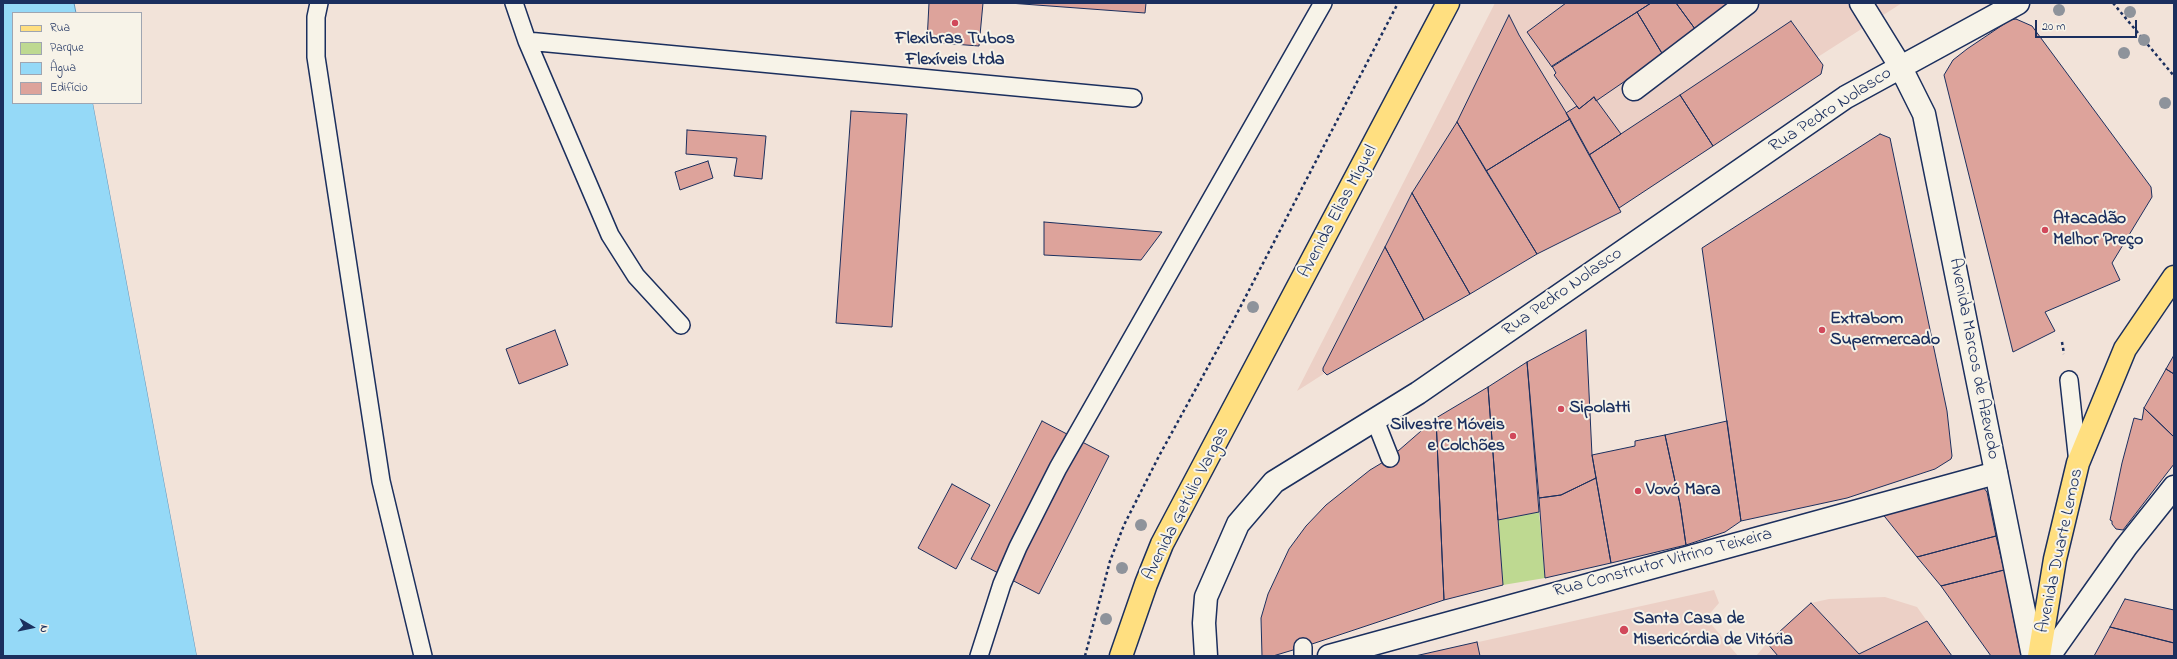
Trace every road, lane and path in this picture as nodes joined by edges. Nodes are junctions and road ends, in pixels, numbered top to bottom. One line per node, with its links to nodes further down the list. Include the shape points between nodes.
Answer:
1 (320, 3): 24 (lane, via 316,17 316,56 381,481)
2 (514, 3): 10 (lane)
3 (1323, 3): 25 (lane, via 1058,468 1002,584)
4 (1398, 3): 26 (path, via 1124,525 1110,561)
5 (1448, 3): 18 (main road, Avenida Elias Miguel)
6 (1748, 3): 13 (main road)
7 (1861, 3): 11 (main road, Avenida Marcos de Azevedo)
8 (2018, 3): 11 (main road, Rua Pedro Nolasco)
9 (2113, 3): 12 (path)
10 (527, 41): 14 (lane); 16 (lane, via 610,235 636,276)
11 (1900, 66): 19 (main road, Rua Pedro Nolasco, via 1846,97 1418,393); 22 (main road, Avenida Marcos de Azevedo, via 1924,114)
12 (2174, 76)
13 (1634, 89)
14 (1133, 98)
15 (2174, 277): 21 (main road, Avenida Duarte Lemos, via 2125,349)
16 (681, 325)
17 (2069, 380): 21 (lane)
18 (1229, 420): 27 (main road, Avenida Getúlio Vargas, via 1162,544)
19 (1375, 420): 20 (lane); 28 (main road, Rua Pedro Nolasco, via 1274,482 1238,524 1206,597)
20 (1390, 458)
21 (2078, 463): 31 (main road, Avenida Duarte Lemos, via 2055,559)
22 (1996, 473): 29 (main road, Rua Construtor Vitrino Teixeira); 30 (main road, Avenida Marcos de Azevedo)
23 (2174, 487): 32 (main road, via 2126,547)
24 (423, 656)
25 (979, 656)
26 (1085, 656)
27 (1120, 656)
28 (1206, 656)
29 (1329, 656)
30 (2033, 656)
31 (2039, 656)
32 (2049, 656)

